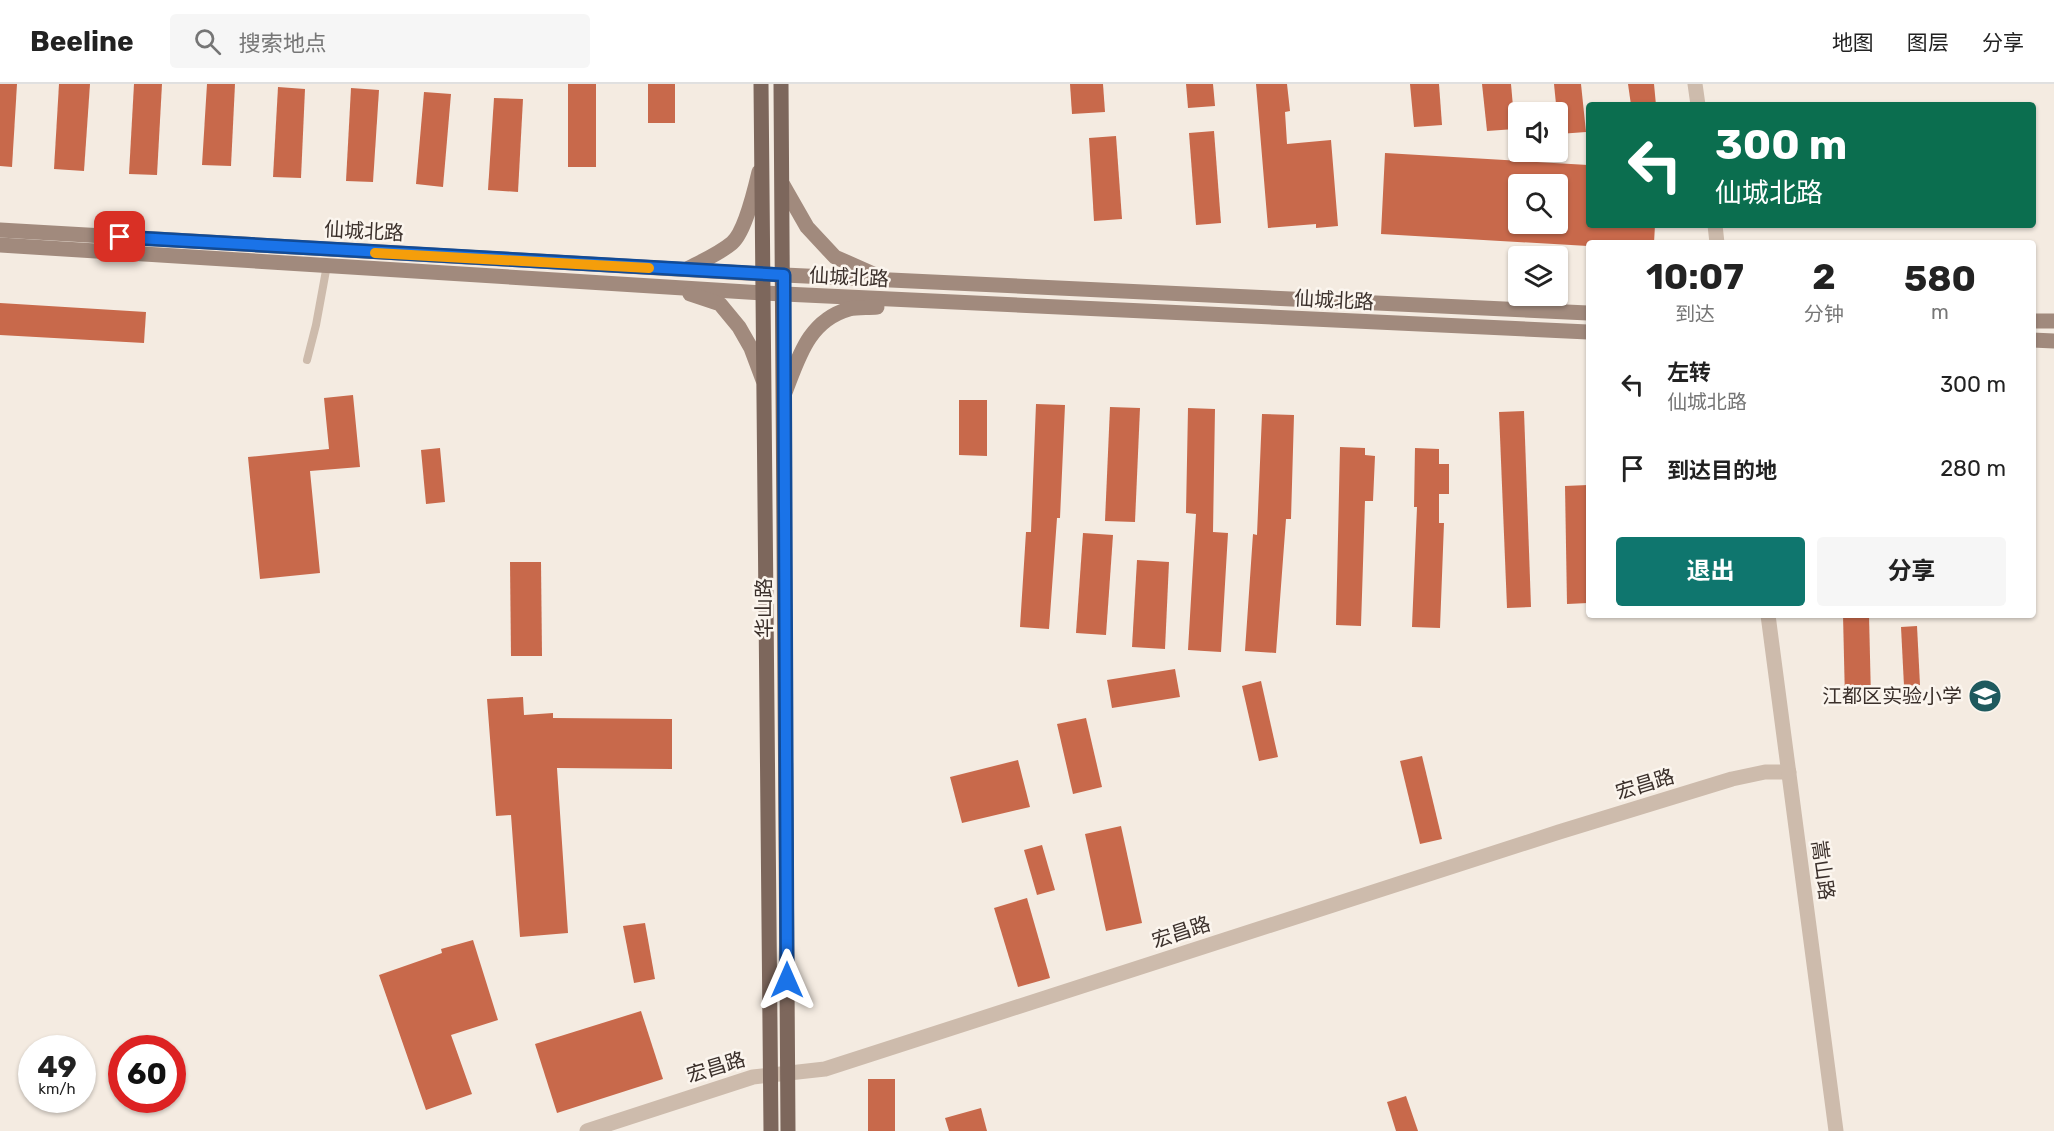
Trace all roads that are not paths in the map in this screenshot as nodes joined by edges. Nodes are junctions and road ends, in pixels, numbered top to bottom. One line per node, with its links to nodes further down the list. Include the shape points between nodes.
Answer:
1 (761, 84): 5 (main road)
2 (781, 84): 6 (main road, 华山路)
3 (1695, 84): 4 (street)
4 (1698, 102)
5 (762, 164): 10 (main road, via 735,242); 11 (main road)
6 (783, 185): 12 (main road, 华山路); 13 (main road, via 807,227 835,257)
7 (0, 230): 10 (main road, 仙城北路)
8 (0, 245): 9 (main road, 仙城北路)
9 (327, 265): 14 (main road, 仙城北路); 24 (lane)
10 (684, 270): 11 (main road, 仙城北路)
11 (763, 274): 12 (main road, 仙城北路); 15 (main road)
12 (784, 275): 13 (main road, 仙城北路); 16 (main road, 华山路)
13 (886, 280): 18 (main road, 仙城北路)
14 (670, 287): 15 (main road, 仙城北路); 25 (main road, via 720,304 751,348)
15 (763, 293): 16 (main road, 仙城北路); 25 (main road)
16 (784, 294): 17 (main road, 仙城北路); 26 (main road, 华山路)
17 (932, 303): 21 (main road, 仙城北路); 26 (main road, via 849,309 823,321 804,344)
18 (1586, 313)
19 (2036, 321): 20 (main road)
20 (2054, 321)
21 (1586, 332)
22 (2036, 340): 23 (main road)
23 (2054, 341)
24 (307, 360)
25 (764, 382): 29 (main road)
26 (784, 395): 30 (main road, 华山路)
27 (1768, 618): 28 (street, 嵩山路)
28 (1789, 772): 30 (street, 宏昌路, via 1764,772 1732,779 825,1069); 34 (street, 嵩山路)
29 (770, 1074): 30 (street, 宏昌路); 31 (street, 宏昌路); 32 (main road)
30 (788, 1074): 33 (main road, 华山路)
31 (587, 1131)
32 (771, 1131)
33 (788, 1131)
34 (1836, 1131)

